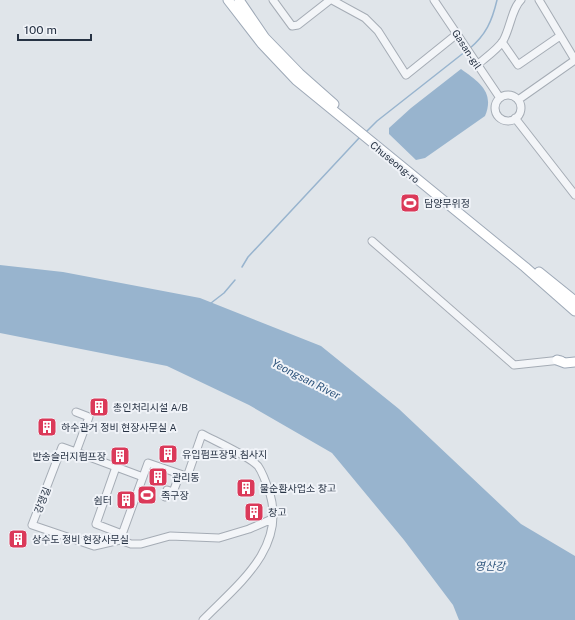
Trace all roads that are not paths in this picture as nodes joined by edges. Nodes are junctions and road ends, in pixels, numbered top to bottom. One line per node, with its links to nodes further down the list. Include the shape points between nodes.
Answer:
1 (228, 0): 16 (main road, Chuseong-ro, via 262,44 296,80)
2 (239, 0): 16 (main road, Chuseong-ro, via 279,54)
3 (273, 0): 4 (street, via 292,26 298,25)
4 (331, 0): 8 (street, via 351,9 374,27 406,75)
5 (433, 0): 8 (street, Gasan-gil)
6 (521, 0): 10 (street)
7 (538, 0): 9 (street)
8 (457, 34): 12 (street, Gasan-gil)
9 (560, 36): 10 (street, via 518,65); 11 (street)
10 (502, 42): 12 (street)
11 (575, 60): 14 (street)
12 (478, 65): 13 (street, Gasan-gil)
13 (500, 98): 14 (street, via 507,95); 15 (street, via 495,108 498,116 508,121)
14 (518, 100): 15 (street, via 520,112)
15 (515, 118): 18 (street)
16 (355, 125): 17 (main road, Chuseong-ro)
17 (372, 139): 20 (main road, Chuseong-ro); 21 (main road, Chuseong-ro)
18 (575, 195)
19 (372, 241): 23 (street, via 514,365)
20 (575, 301)
21 (575, 311)
22 (575, 358): 23 (street)
23 (557, 360): 24 (main road, via 565,363)
24 (575, 362)
25 (76, 412): 26 (street, via 88,417)
26 (76, 452): 27 (street, 강쟁길); 32 (street, 강쟁길, via 62,447 32,525 89,546)
27 (116, 467): 29 (street, 강쟁길); 32 (street, 강쟁길, via 96,524)
28 (180, 474): 29 (street, via 148,463); 30 (street, via 173,492 167,490); 31 (street, via 186,477 202,434 258,466 270,496)
29 (143, 477): 32 (street)
30 (165, 497)
31 (272, 519): 32 (street, 강쟁길, via 219,538 170,536 141,544 131,544); 33 (street, via 268,545 256,565)
32 (121, 537)
33 (203, 620)

